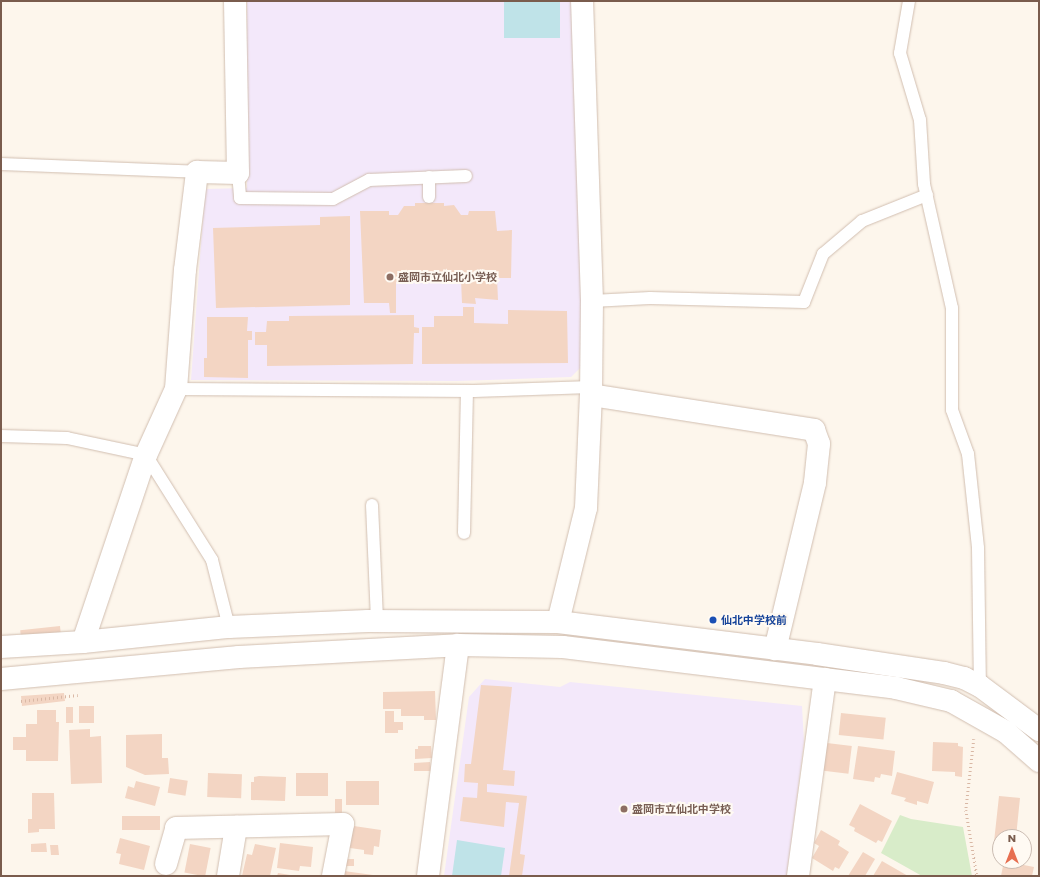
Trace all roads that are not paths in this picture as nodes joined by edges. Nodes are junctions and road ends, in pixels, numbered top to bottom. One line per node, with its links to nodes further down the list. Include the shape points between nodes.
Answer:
1 (235, 1): 6 (street)
2 (582, 1): 11 (street)
3 (909, 1): 9 (lane, via 900,53 920,120)
4 (1, 164): 5 (lane)
5 (197, 172): 6 (street); 12 (street, via 184,270)
6 (238, 173): 8 (lane, via 240,198 333,199 370,180)
7 (466, 176): 8 (lane)
8 (429, 178): 10 (lane)
9 (927, 195): 11 (lane, via 862,221 823,254 804,302 650,298); 28 (lane, via 952,308 952,410 968,454 978,548)
10 (429, 197)
11 (592, 301): 14 (street)
12 (176, 389): 13 (lane); 16 (street)
13 (467, 391): 14 (lane); 18 (lane)
14 (591, 391): 20 (street, via 586,508); 25 (street, via 814,430 819,444 815,483)
15 (1, 436): 16 (lane, via 67,438)
16 (146, 455): 21 (lane, via 212,560); 22 (street)
17 (372, 505): 19 (lane)
18 (464, 533)
19 (377, 621): 20 (street); 21 (street)
20 (558, 622): 25 (street)
21 (229, 627): 22 (street)
22 (83, 642): 24 (street)
23 (458, 645): 26 (street, via 563,647); 27 (street, via 239,657); 35 (street)
24 (1, 647)
25 (776, 649): 28 (street, via 944,673 964,678)
26 (825, 678): 30 (street, via 896,688 951,701 1006,732); 36 (street)
27 (1, 679)
28 (980, 686): 29 (street)
29 (1039, 730)
30 (1039, 761)
31 (236, 827): 32 (street, via 176,828); 33 (street); 34 (street, via 343,824)
32 (166, 864)
33 (228, 876)
34 (333, 876)
35 (428, 876)
36 (798, 876)

